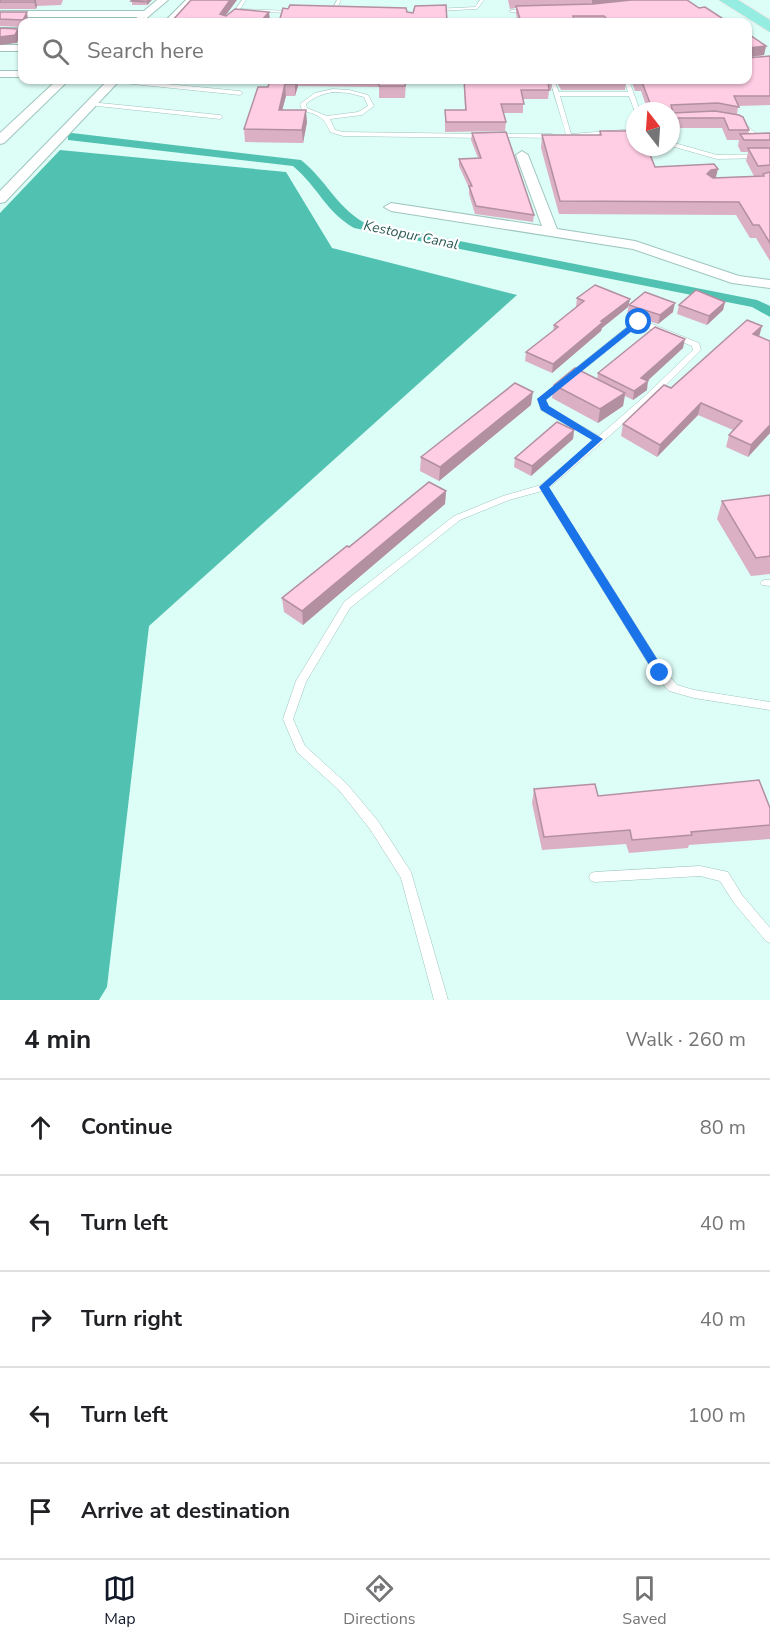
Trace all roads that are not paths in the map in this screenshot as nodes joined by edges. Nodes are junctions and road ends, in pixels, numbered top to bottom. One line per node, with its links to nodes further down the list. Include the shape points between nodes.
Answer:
1 (163, 0): 18 (street)
2 (192, 0): 21 (street)
3 (244, 0): 8 (lane)
4 (339, 0): 15 (lane)
5 (482, 0): 9 (lane, via 477,8)
6 (711, 0): 23 (main road)
7 (727, 0): 25 (main road)
8 (237, 10): 12 (lane); 19 (lane)
9 (426, 10)
10 (512, 11): 11 (lane)
11 (535, 11)
12 (290, 12): 13 (lane); 22 (lane)
13 (300, 12)
14 (321, 13): 15 (lane)
15 (332, 13): 16 (lane)
16 (343, 13)
17 (0, 14): 18 (street)
18 (148, 14): 20 (street)
19 (231, 16)
20 (142, 18)
21 (173, 18)
22 (287, 18)
23 (739, 18)
24 (752, 26): 28 (main road)
25 (770, 27)
26 (0, 31): 27 (street)
27 (18, 31)
28 (770, 37)
29 (0, 48): 30 (street)
30 (18, 48)
31 (0, 74): 32 (street)
32 (18, 74)
33 (59, 84): 48 (street)
34 (111, 84): 42 (street)
35 (149, 84): 38 (lane)
36 (553, 84): 39 (lane)
37 (628, 84): 40 (lane)
38 (240, 93)
39 (556, 94): 40 (lane); 47 (lane)
40 (631, 94): 41 (lane)
41 (634, 102)
42 (93, 105): 43 (lane); 53 (street)
43 (220, 117)
44 (327, 118): 44 (lane, via 304,109 303,104 315,93 332,90 358,93 369,101 370,106 360,114); 47 (lane, via 332,131 343,134)
45 (728, 119): 49 (lane, via 744,124 758,138)
46 (626, 133): 47 (lane)
47 (569, 136)
48 (0, 140)
49 (770, 140)
50 (680, 147): 52 (lane, via 717,157)
51 (522, 155): 55 (street)
52 (770, 156)
53 (0, 200)
54 (391, 207): 55 (street)
55 (551, 232): 56 (street, via 635,244 737,280)
56 (770, 284)
57 (572, 375): 58 (lane); 60 (lane, via 639,322 696,345 697,351); 61 (lane, via 549,392 541,404)
58 (583, 380)
59 (626, 402): 60 (lane)
60 (636, 407): 61 (lane)
61 (598, 439): 62 (lane)
62 (544, 487): 63 (lane, via 673,688); 66 (lane, via 457,518 347,605 301,681 288,719 302,749 343,787 407,876)
63 (770, 706)
64 (595, 877): 65 (lane, via 700,870 724,876)
65 (770, 937)
66 (441, 1000)

